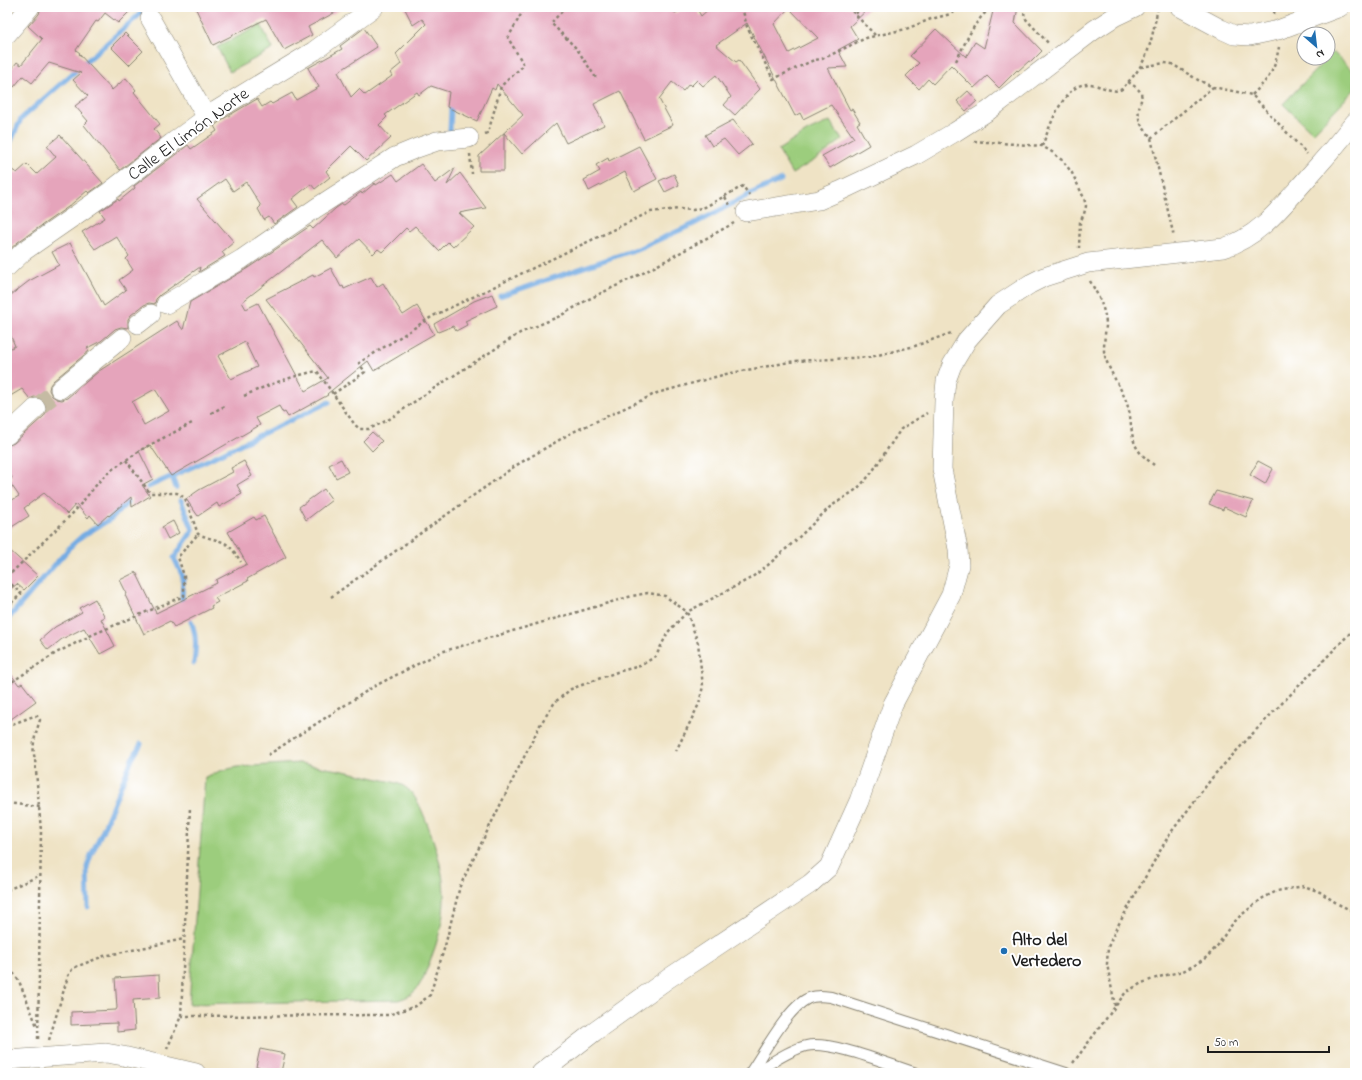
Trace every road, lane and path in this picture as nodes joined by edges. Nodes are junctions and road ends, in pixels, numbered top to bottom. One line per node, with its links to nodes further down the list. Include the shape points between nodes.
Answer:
1 (30, 7): 20 (street)
2 (374, 7): 29 (street, Calle El Limón Norte, via 314,51)
3 (525, 7): 31 (path, via 508,38 524,65 502,86 488,133)
4 (566, 7): 25 (path, via 551,23 577,49)
5 (742, 7): 21 (path, via 747,27 773,79 866,38)
6 (848, 7): 17 (path)
7 (860, 7): 17 (path)
8 (964, 7): 21 (path, via 906,29)
9 (981, 7): 16 (path)
10 (993, 7): 16 (path)
11 (1025, 7): 22 (path, via 1024,17 1028,23)
12 (1135, 7): 22 (street, via 1114,17)
13 (1158, 7): 24 (path, via 1150,49)
14 (1180, 7): 19 (street, via 1234,35 1250,36)
15 (1340, 7): 19 (street)
16 (984, 13): 23 (path)
17 (856, 14): 21 (path)
18 (150, 18): 29 (street)
19 (1278, 30): 28 (path, via 1279,46 1275,68)
20 (7, 34)
21 (876, 36)
22 (1060, 56): 32 (street, via 988,111)
23 (956, 61)
24 (1141, 67): 26 (path); 27 (path, via 1172,64)
25 (596, 78)
26 (1128, 82): 33 (path, via 1138,88 1142,95 1139,118); 34 (path, via 1122,89 1115,91 1089,84 1067,95 1058,108)
27 (1213, 87): 28 (path); 33 (path)
28 (1252, 95): 35 (path)
29 (207, 118): 42 (street, Calle El Limón Norte, via 110,192 24,250)
30 (1355, 122): 35 (street)
31 (469, 138): 43 (street, via 437,141 396,157 242,259)
32 (946, 138): 34 (path); 39 (street, via 916,155 819,200)
33 (1151, 138): 40 (path)
34 (1042, 146): 41 (path, via 1063,161 1084,198 1086,206 1079,230)
35 (1318, 166): 40 (street, via 1277,212 1254,233 1223,248)
36 (747, 192): 37 (path, via 743,186)
37 (725, 197): 38 (path); 47 (path, via 694,210 650,212 433,316 359,363 365,372)
38 (728, 201)
39 (746, 212): 47 (path, via 731,225 646,272 520,334 388,420 369,429 360,429 355,425)
40 (1178, 253): 41 (street, via 1088,263)
41 (1081, 266): 49 (street, via 1037,280 998,305 954,360 946,381); 56 (path, via 1099,296 1104,311 1104,351 1128,405 1134,441 1137,449)
42 (7, 267)
43 (152, 314)
44 (952, 333): 60 (path, via 915,346 870,357 795,361 726,374 657,393 571,432 515,466)
45 (122, 338): 46 (street)
46 (60, 388)
47 (333, 394): 48 (path, via 317,371)
48 (244, 396)
49 (944, 401): 62 (path, via 901,429 870,475 857,489 830,507 768,565 751,578); 84 (street, via 942,469 958,549 959,565 956,580 951,595 896,698 859,802 828,867 810,884 669,978)
50 (227, 405): 52 (path)
51 (36, 408): 54 (street)
52 (211, 413)
53 (194, 422): 55 (path)
54 (7, 435)
55 (126, 460): 57 (path, via 150,493 177,493 185,498); 59 (path, via 102,478 74,512)
56 (1154, 465)
57 (198, 534): 58 (path, via 226,543); 64 (path, via 178,557 184,576 184,596 62,650)
58 (241, 562)
59 (7, 578): 61 (path, via 21,594)
60 (331, 597)
61 (7, 607)
62 (687, 612): 66 (path, via 698,643 703,686 698,704); 67 (path, via 665,596 648,593 441,652 373,687); 77 (path, via 668,632 656,656 640,666 572,688 556,702 544,719 460,886 446,946 430,995 416,1006 388,1015)
63 (1355, 628): 76 (path, via 1215,774 1169,835 1108,947 1107,964)
64 (7, 685)
65 (7, 726): 69 (path, via 34,716 39,717 33,751)
66 (676, 751)
67 (268, 755)
68 (7, 803): 69 (path)
69 (40, 807): 71 (path)
70 (190, 807): 74 (path)
71 (41, 875): 72 (path); 78 (path)
72 (7, 890)
73 (1355, 912): 76 (path, via 1304,886 1277,891 1263,898 1240,916 1207,957 1183,971 1142,983 1126,992)
74 (184, 939): 77 (path); 79 (path, via 104,956 73,968)
75 (7, 971): 78 (path, via 14,974 19,981)
76 (1116, 1006): 82 (path)
77 (182, 1016): 81 (path)
78 (38, 1028): 79 (path)
79 (41, 1057): 80 (street); 81 (street, via 106,1054)
80 (7, 1060)
81 (161, 1064): 83 (street)
82 (1066, 1072): 85 (lane, via 831,997 813,996 797,1006 787,1017)
83 (196, 1073)
84 (541, 1073)
85 (750, 1073)
86 (754, 1073): 87 (lane, via 784,1055 806,1046 822,1045 840,1048)
87 (916, 1073)

